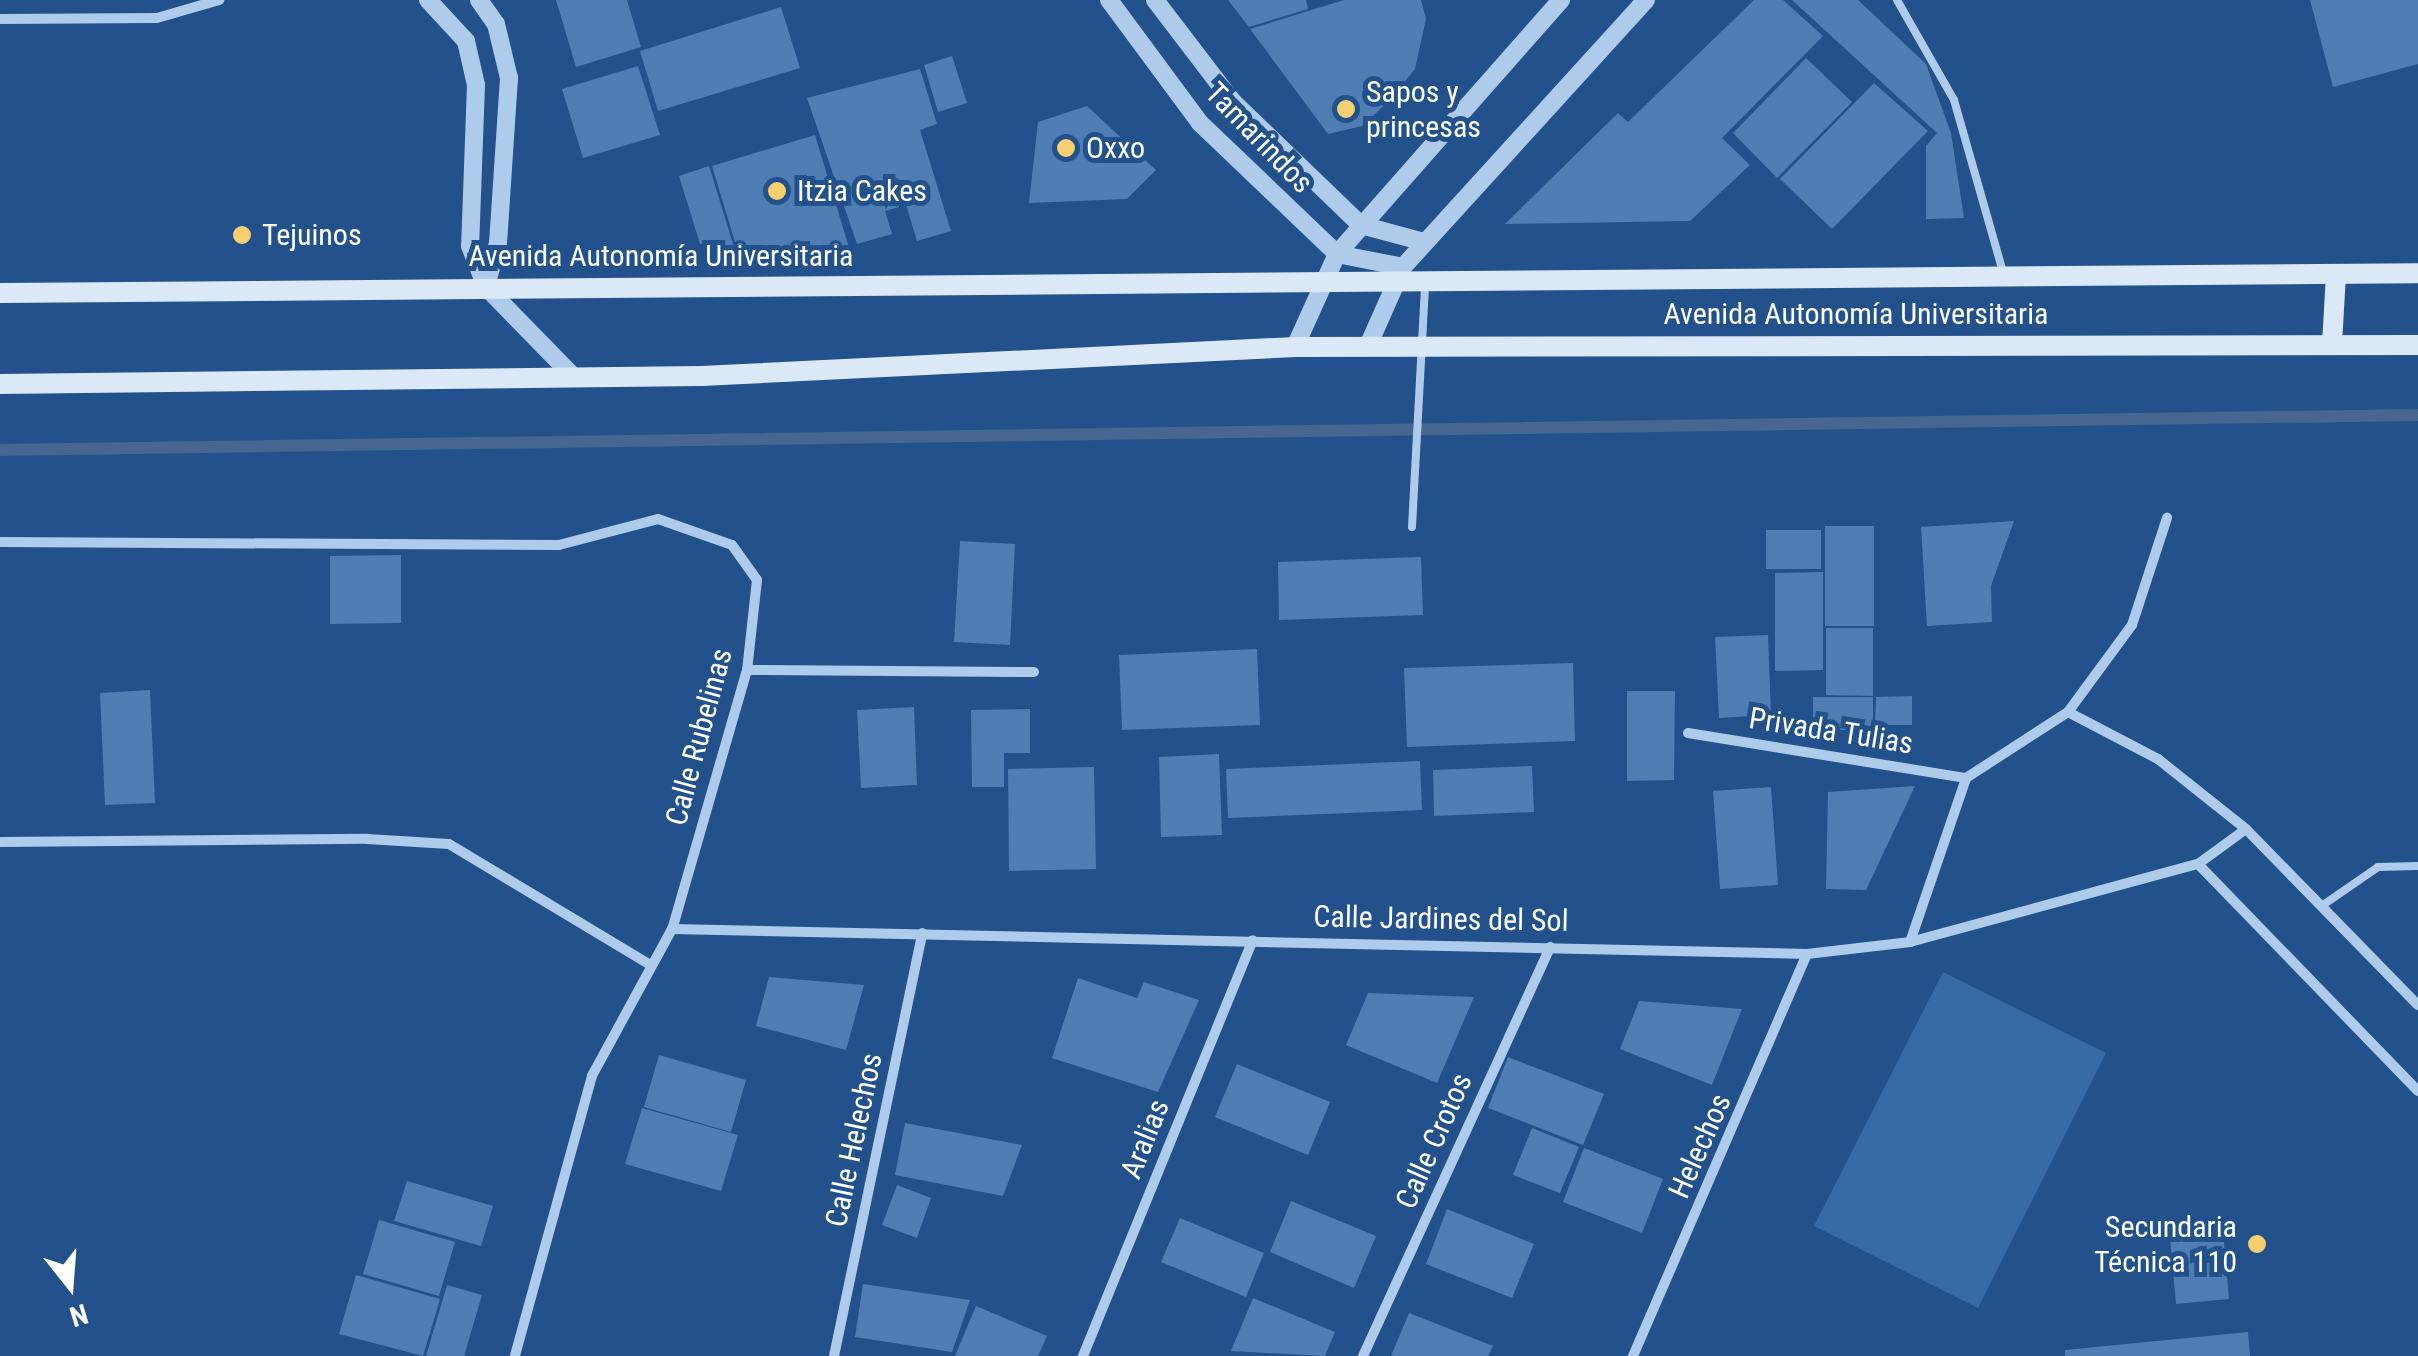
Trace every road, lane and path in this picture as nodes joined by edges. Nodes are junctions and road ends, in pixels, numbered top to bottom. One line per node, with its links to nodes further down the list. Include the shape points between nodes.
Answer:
1 (220, 0): 9 (street, via 157,18)
2 (428, 0): 19 (street, via 466,41 476,85 470,246)
3 (479, 0): 19 (street, via 496,24 509,78 498,243)
4 (1109, 0): 12 (street, Tamarindos, via 1200,124)
5 (1155, 0): 10 (street, Tamarindos, via 1233,102)
6 (1561, 0): 10 (street)
7 (1646, 0): 11 (street)
8 (1897, 0): 15 (lane, via 1954,100)
9 (0, 19)
10 (1361, 225): 11 (street, Tamarindos); 12 (street)
11 (1424, 242): 16 (street)
12 (1337, 254): 16 (street); 17 (street)
13 (2418, 273): 14 (main road, Avenida Autonomía Universitaria)
14 (2336, 274): 15 (main road, Avenida Autonomía Universitaria); 21 (main road)
15 (2004, 275): 18 (main road, Avenida Autonomía Universitaria)
16 (1398, 276): 17 (main road, Avenida Autonomía Universitaria); 18 (main road, Avenida Autonomía Universitaria); 24 (street)
17 (1322, 280): 19 (main road, Avenida Autonomía Universitaria); 25 (street)
18 (1425, 284): 22 (lane)
19 (486, 287): 20 (main road, Avenida Autonomía Universitaria); 26 (street)
20 (0, 293)
21 (2332, 344): 22 (main road, Avenida Autonomía Universitaria); 23 (main road, Avenida Autonomía Universitaria)
22 (1417, 345): 24 (main road, Avenida Autonomía Universitaria); 29 (lane)
23 (2418, 345)
24 (1368, 346): 25 (main road, Avenida Autonomía Universitaria)
25 (1295, 347): 26 (main road, Avenida Autonomía Universitaria, via 702,376)
26 (573, 376): 27 (main road, Avenida Autonomía Universitaria)
27 (0, 384)
28 (2167, 518): 33 (street, via 2132,625)
29 (1412, 527)
30 (0, 542): 31 (street, Calle Rubelinas, via 558,545 658,520 732,545 757,580)
31 (747, 670): 32 (street); 41 (street, Calle Rubelinas)
32 (1034, 672)
33 (2068, 712): 35 (street); 36 (street, via 2158,759)
34 (1688, 733): 35 (street, Privada Tulias)
35 (1966, 778): 44 (street)
36 (2246, 829): 38 (street); 40 (street)
37 (0, 842): 47 (street, via 449,844)
38 (2198, 864): 44 (street, Calle Jardines del Sol); 49 (street)
39 (2418, 866): 40 (lane, via 2378,867)
40 (2323, 905): 48 (street)
41 (672, 929): 42 (street, Calle Jardines del Sol); 47 (street, Calle Rubelinas)
42 (922, 933): 43 (street, Calle Jardines del Sol); 51 (street, Calle Helechos)
43 (1253, 940): 45 (street, Calle Jardines del Sol); 52 (street, Aralias)
44 (1910, 942): 46 (street, Calle Jardines del Sol)
45 (1550, 947): 46 (street, Calle Jardines del Sol); 53 (street, Calle Crotos)
46 (1807, 954): 54 (street, Helechos)
47 (650, 964): 50 (street, Calle Rubelinas, via 592,1076)
48 (2418, 1005)
49 (2418, 1091)
50 (515, 1356)
51 (834, 1356)
52 (1083, 1356)
53 (1364, 1356)
54 (1633, 1356)

